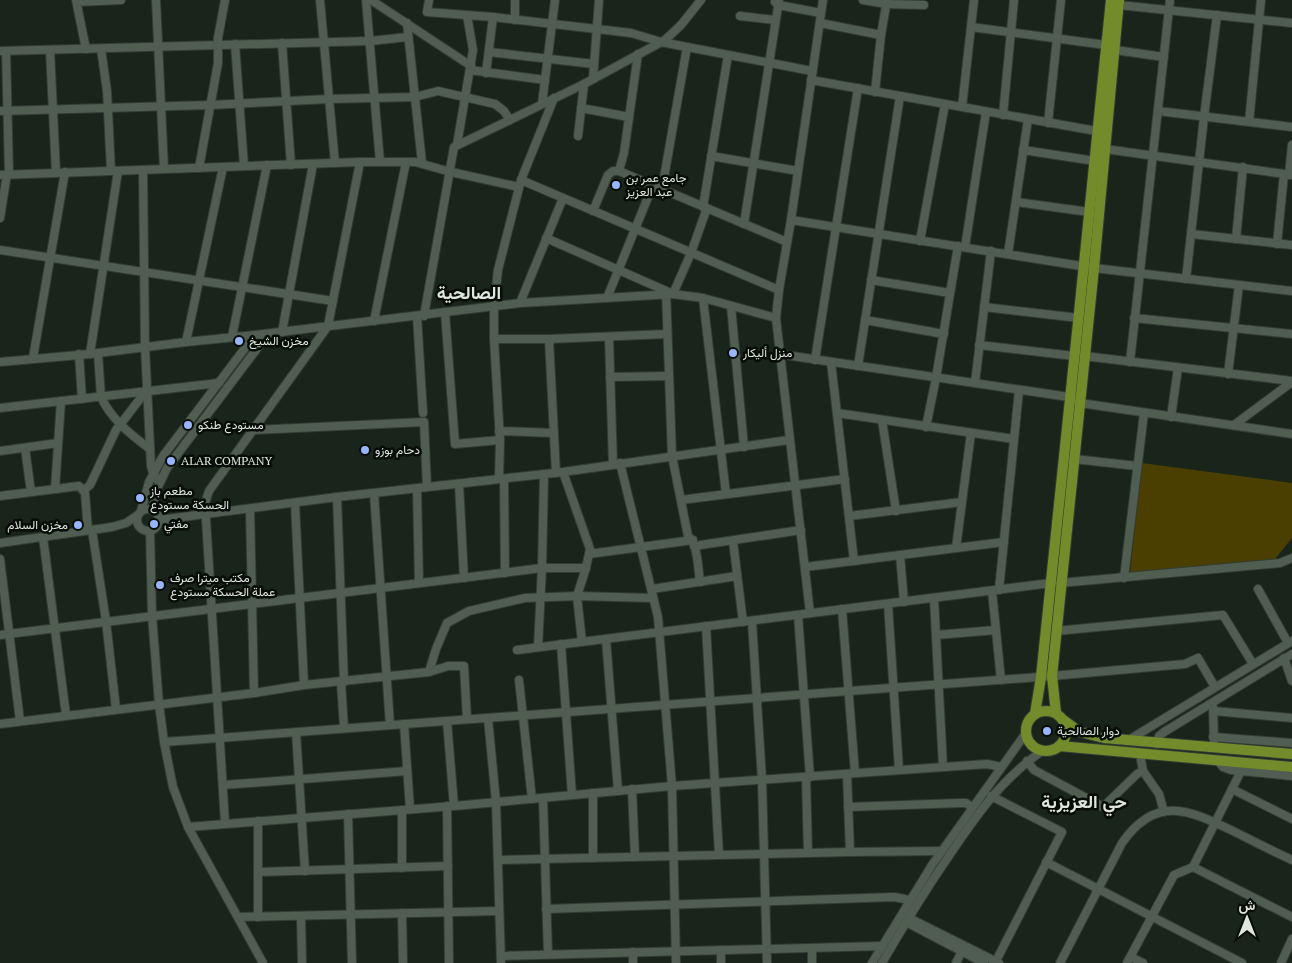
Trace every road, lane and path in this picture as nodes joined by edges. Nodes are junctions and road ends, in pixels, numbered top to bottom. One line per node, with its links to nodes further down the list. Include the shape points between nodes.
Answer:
1 (121, 0): 19 (street)
2 (156, 0): 49 (street)
3 (225, 0): 47 (street)
4 (320, 0): 44 (street)
5 (366, 0): 43 (street)
6 (371, 0): 33 (street)
7 (429, 0): 26 (street, via 427,12)
8 (515, 0): 30 (street)
9 (555, 0): 36 (street)
10 (599, 0): 38 (street)
11 (701, 0): 45 (street, via 672,34)
12 (823, 0): 25 (street)
13 (863, 0): 21 (street)
14 (974, 0): 37 (street)
15 (1014, 0): 39 (street)
16 (1061, 0): 42 (street)
17 (1170, 0): 24 (street)
18 (1261, 0): 32 (street)
19 (77, 1): 52 (street)
20 (777, 2): 25 (street); 31 (street)
21 (887, 2): 23 (street); 40 (street)
22 (1116, 2): 24 (street); 51 (main road)
23 (924, 5)
24 (1169, 10): 27 (street); 59 (street)
25 (821, 13): 34 (street)
26 (467, 15): 29 (street); 63 (street, via 473,50)
27 (1217, 15): 32 (street); 93 (street)
28 (740, 16): 31 (street)
29 (493, 17): 30 (street); 56 (street)
30 (515, 20): 36 (street)
31 (776, 20): 61 (street)
32 (1259, 20): 35 (street); 96 (street)
33 (407, 23): 41 (street); 63 (street)
34 (820, 23): 40 (street); 64 (street)
35 (1292, 23)
36 (552, 24): 38 (street); 60 (street)
37 (971, 28): 39 (street); 84 (street)
38 (597, 29): 45 (street, via 630,33); 62 (street)
39 (1011, 32): 42 (street); 91 (street)
40 (881, 35): 71 (street)
41 (408, 37): 43 (street); 75 (street)
42 (1057, 40): 51 (street); 97 (street)
43 (370, 41): 44 (street); 74 (street)
44 (324, 42): 46 (street); 77 (street)
45 (660, 42): 50 (street); 57 (street)
46 (282, 43): 48 (street); 78 (street)
47 (218, 44): 48 (street); 49 (street); 82 (street)
48 (235, 44): 79 (street)
49 (158, 46): 53 (street); 83 (street)
50 (687, 47): 58 (street); 133 (street)
51 (1110, 48): 59 (street); 99 (main road)
52 (86, 49): 53 (street); 54 (street)
53 (101, 49): 85 (street)
54 (50, 50): 55 (street); 87 (street)
55 (3, 51): 88 (street)
56 (489, 52): 60 (street); 65 (street)
57 (638, 54): 66 (street); 92 (street)
58 (728, 55): 61 (street); 106 (street)
59 (1164, 57): 89 (street)
60 (548, 59): 62 (street); 67 (street)
61 (769, 63): 64 (street); 116 (street)
62 (594, 64): 66 (street)
63 (470, 68): 65 (street); 73 (street)
64 (812, 71): 68 (street)
65 (486, 73): 67 (street)
66 (593, 79): 69 (street)
67 (545, 80): 80 (street)
68 (811, 80): 70 (street); 126 (street)
69 (584, 84): 76 (street); 86 (street)
70 (858, 88): 71 (street); 142 (street)
71 (875, 92): 72 (street)
72 (900, 96): 81 (street); 144 (street)
73 (465, 97): 75 (street, via 438,91); 95 (street, via 495,104); 101 (street)
74 (374, 98): 75 (street); 77 (street); 109 (street)
75 (415, 98): 113 (street)
76 (554, 98): 80 (street); 131 (street)
77 (329, 99): 78 (street); 112 (street)
78 (286, 100): 79 (street); 114 (street)
79 (239, 102): 82 (street); 118 (street)
80 (542, 104): 95 (street)
81 (945, 104): 84 (street); 148 (street)
82 (210, 105): 83 (street); 121 (street)
83 (161, 106): 85 (street); 122 (street)
84 (962, 107): 90 (street)
85 (108, 108): 87 (street); 124 (street)
86 (581, 108): 92 (street); 100 (street)
87 (53, 109): 88 (street); 127 (street)
88 (4, 110): 129 (street)
89 (1158, 111): 93 (street); 105 (street)
90 (986, 112): 91 (street); 152 (street)
91 (1003, 115): 94 (street)
92 (629, 117): 125 (street)
93 (1204, 117): 96 (street); 111 (street)
94 (1028, 119): 97 (street); 104 (street)
95 (510, 120): 101 (street)
96 (1249, 122): 98 (street)
97 (1048, 123): 99 (street)
98 (1292, 127)
99 (1102, 132): 103 (main road); 107 (main road)
100 (578, 136)
101 (457, 145): 128 (street, via 453,151)
102 (1292, 145): 130 (street)
103 (1105, 149): 105 (street); 159 (main road)
104 (1023, 150): 107 (street); 135 (street)
105 (1153, 155): 111 (street); 162 (street)
106 (711, 156): 116 (street); 136 (street)
107 (1095, 161): 138 (main road)
108 (360, 162): 109 (street); 112 (street); 175 (street)
109 (380, 162): 110 (street)
110 (406, 162): 113 (street); 186 (street)
111 (1199, 162): 120 (street); 145 (street)
112 (335, 163): 115 (street)
113 (422, 163): 128 (street)
114 (291, 164): 115 (street); 117 (street)
115 (313, 164): 172 (street)
116 (753, 164): 126 (street); 141 (street)
117 (267, 165): 118 (street); 167 (street)
118 (244, 166): 119 (street)
119 (223, 167): 121 (street); 164 (street)
120 (1243, 167): 130 (street); 147 (street)
121 (199, 168): 122 (street)
122 (164, 169): 123 (street)
123 (143, 170): 124 (street); 161 (street)
124 (115, 171): 127 (street); 158 (street)
125 (619, 171): 132 (street); 137 (street, via 608,175)
126 (798, 171): 140 (street)
127 (60, 172): 129 (street); 157 (street)
128 (451, 172): 131 (street); 181 (street)
129 (5, 174): 139 (street)
130 (1288, 174): 150 (street)
131 (520, 184): 134 (street); 177 (street, via 498,270)
132 (653, 186): 133 (street); 143 (street)
133 (662, 189): 136 (street)
134 (563, 198): 137 (street); 146 (street)
135 (1016, 202): 138 (street); 156 (street)
136 (705, 208): 141 (street); 155 (street)
137 (593, 211): 143 (street)
138 (1089, 212): 159 (main road)
139 (0, 218)
140 (791, 220): 142 (street); 149 (street)
141 (744, 224): 149 (street)
142 (836, 228): 144 (street); 207 (street)
143 (636, 230): 155 (street); 160 (street)
144 (878, 234): 148 (street); 165 (street)
145 (1191, 234): 147 (street); 163 (street)
146 (546, 238): 160 (street); 176 (street)
147 (1236, 239): 150 (street)
148 (920, 241): 152 (street)
149 (787, 242): 168 (street)
150 (1277, 244): 151 (street)
151 (1292, 246)
152 (961, 247): 154 (street); 170 (street)
153 (0, 250): 157 (street)
154 (991, 251): 156 (street); 179 (street)
155 (691, 253): 168 (street); 171 (street)
156 (1008, 254): 159 (street)
157 (50, 258): 158 (street); 206 (street)
158 (104, 266): 161 (street); 202 (street)
159 (1090, 267): 162 (street); 183 (main road); 205 (main road)
160 (619, 271): 171 (street); 173 (street)
161 (145, 273): 164 (street); 201 (street)
162 (1140, 273): 163 (street); 184 (street)
163 (1186, 279): 166 (street)
164 (199, 280): 167 (street); 199 (street)
165 (871, 280): 170 (street); 185 (street)
166 (1239, 285): 169 (street); 188 (street)
167 (242, 287): 172 (street); 195 (street)
168 (779, 290): 182 (street)
169 (1292, 291)
170 (950, 292): 192 (street)
171 (668, 293): 173 (street); 174 (street); 191 (street)
172 (289, 294): 175 (street); 189 (street)
173 (607, 298): 176 (street)
174 (703, 298): 178 (street); 248 (street)
175 (333, 301): 187 (street)
176 (520, 302): 177 (street)
177 (494, 306): 180 (street); 197 (street)
178 (730, 306): 182 (street); 245 (street)
179 (984, 307): 183 (street); 200 (street)
180 (445, 312): 181 (street); 242 (street, via 455,444)
181 (420, 316): 186 (street); 228 (street)
182 (776, 318): 204 (street)
183 (1079, 318): 205 (main road)
184 (1134, 318): 188 (street); 210 (street)
185 (865, 320): 192 (street); 211 (street)
186 (374, 321): 187 (street)
187 (328, 326): 189 (street); 236 (street)
188 (1233, 328): 193 (street); 213 (street)
189 (282, 332): 190 (street)
190 (268, 334): 194 (street); 259 (street, via 172,461)
191 (667, 334): 196 (street); 214 (street)
192 (944, 334): 216 (street)
193 (1292, 334)
194 (255, 335): 195 (street); 217 (street)
195 (232, 337): 199 (street)
196 (609, 337): 198 (street); 215 (street)
197 (494, 339): 198 (street); 237 (street)
198 (549, 339): 238 (street)
199 (186, 342): 201 (street)
200 (979, 345): 205 (street); 218 (street)
201 (145, 347): 202 (street); 221 (street)
202 (94, 353): 203 (street); 222 (street)
203 (79, 354): 206 (street); 224 (street)
204 (779, 354): 207 (street); 243 (street)
205 (1079, 356): 210 (street); 223 (main road); 226 (main road)
206 (33, 358): 208 (street)
207 (815, 360): 209 (street)
208 (0, 362)
209 (831, 362): 211 (street); 229 (street)
210 (1130, 362): 212 (street)
211 (858, 366): 216 (street)
212 (1178, 368): 213 (street); 231 (street)
213 (1228, 374): 219 (street)
214 (669, 376): 215 (street); 250 (street)
215 (610, 377): 252 (street)
216 (936, 378): 218 (street); 235 (street)
217 (219, 383): 221 (street); 254 (street)
218 (975, 383): 220 (street)
219 (1290, 384): 234 (street)
220 (1019, 390): 223 (street); 241 (street)
221 (146, 392): 222 (street); 233 (street); 247 (street)
222 (101, 397): 224 (street); 233 (street)
223 (1069, 397): 226 (street); 305 (main road)
224 (82, 399): 225 (street)
225 (61, 401): 227 (street); 244 (street)
226 (1080, 403): 230 (street); 251 (main road)
227 (0, 408)
228 (424, 413)
229 (837, 413): 232 (street); 258 (street)
230 (1144, 413): 231 (street); 253 (street)
231 (1171, 417): 234 (street)
232 (882, 420): 235 (street); 276 (street)
233 (120, 425): 247 (street); 265 (street, via 90,485)
234 (1234, 425): 240 (street)
235 (926, 427): 239 (street)
236 (252, 430): 262 (street, via 424,422); 278 (street, via 208,490)
237 (499, 431): 238 (street); 242 (street)
238 (554, 433): 255 (street)
239 (971, 433): 241 (street); 272 (street)
240 (1292, 434)
241 (1014, 439): 287 (street)
242 (500, 440): 257 (street)
243 (789, 440): 245 (street); 261 (street)
244 (58, 444): 246 (street); 263 (street)
245 (744, 447): 248 (street)
246 (24, 448): 249 (street); 266 (street)
247 (150, 450): 254 (street)
248 (721, 450): 250 (street); 268 (street)
249 (0, 451)
250 (672, 456): 252 (street); 271 (street)
251 (1074, 459): 253 (street); 305 (main road)
252 (616, 464): 255 (street); 289 (street)
253 (1137, 466): 302 (street)
254 (153, 473): 259 (street); 277 (street)
255 (560, 473): 256 (street); 291 (street, via 590,549)
256 (544, 474): 257 (street); 297 (street)
257 (502, 479): 260 (street); 299 (street)
258 (845, 479): 261 (street); 279 (street)
259 (160, 482): 275 (street)
260 (460, 484): 262 (street); 301 (street)
261 (797, 486): 268 (street); 282 (street)
262 (428, 487): 264 (street)
263 (55, 488): 265 (street, via 76,486); 266 (street)
264 (417, 489): 267 (street); 304 (street)
265 (84, 490): 281 (street)
266 (30, 492): 269 (street)
267 (374, 493): 270 (street); 306 (street)
268 (726, 494): 271 (street)
269 (0, 496)
270 (337, 498): 273 (street); 310 (street)
271 (681, 500): 288 (street, via 688,536)
272 (962, 502): 276 (street); 290 (street)
273 (295, 503): 274 (street); 312 (street)
274 (250, 509): 278 (street); 317 (street)
275 (153, 510): 277 (street); 280 (street)
276 (896, 510): 279 (street)
277 (139, 513): 281 (street, via 119,525); 283 (street, via 138,525)
278 (206, 515): 280 (street); 319 (street)
279 (849, 516): 295 (street)
280 (158, 520): 283 (street)
281 (90, 530): 284 (street); 325 (street)
282 (801, 530): 285 (street); 296 (street)
283 (150, 531): 322 (street)
284 (43, 537): 286 (street); 328 (street)
285 (732, 541): 288 (street); 300 (street)
286 (0, 542)
287 (1004, 542): 290 (street); 309 (street)
288 (694, 543): 289 (street); 303 (street)
289 (640, 547): 291 (street); 307 (street)
290 (956, 548): 292 (street)
291 (589, 554): 298 (street)
292 (900, 555): 295 (street); 316 (street)
293 (1292, 559): 302 (street, via 1280,563)
294 (0, 560): 332 (street)
295 (854, 560): 296 (street)
296 (805, 567): 321 (street)
297 (542, 568): 298 (street); 299 (street); 313 (street)
298 (586, 568): 311 (street)
299 (505, 573): 301 (street)
300 (737, 576): 303 (street); 326 (street)
301 (464, 578): 304 (street)
302 (1124, 578): 305 (street)
303 (700, 582): 307 (street)
304 (419, 583): 306 (street)
305 (1056, 583): 309 (street); 330 (main road); 345 (main road)
306 (382, 588): 310 (street); 346 (street)
307 (652, 589): 314 (street)
308 (1258, 589): 337 (street)
309 (995, 590): 315 (street); 329 (street)
310 (341, 592): 312 (street); 350 (street)
311 (577, 596): 313 (street); 314 (street); 336 (street)
312 (300, 597): 317 (street); 352 (street)
313 (541, 597): 339 (street); 344 (street, via 518,598 469,611 447,623)
314 (654, 598): 331 (street)
315 (934, 598): 316 (street); 333 (street)
316 (904, 602): 318 (street)
317 (252, 603): 319 (street); 357 (street)
318 (888, 604): 320 (street); 354 (street)
319 (211, 608): 322 (street); 359 (street)
320 (842, 609): 321 (street); 355 (street)
321 (810, 613): 323 (street)
322 (152, 615): 325 (street); 363 (street)
323 (798, 615): 324 (street); 358 (street)
324 (752, 620): 326 (street); 360 (street)
325 (106, 621): 328 (street); 366 (street)
326 (743, 622): 327 (street)
327 (706, 626): 331 (street); 361 (street)
328 (54, 628): 332 (street); 371 (street)
329 (996, 630): 333 (street); 348 (street)
330 (1056, 631): 343 (street, via 1223,615); 345 (main road)
331 (659, 632): 335 (street); 364 (street)
332 (10, 633): 334 (street); 377 (street)
333 (936, 634): 351 (street)
334 (0, 635)
335 (606, 639): 336 (street); 365 (street)
336 (582, 642): 338 (street)
337 (1290, 642): 343 (street)
338 (560, 644): 339 (street); 368 (street)
339 (538, 647): 340 (street)
340 (517, 650)
341 (1292, 654): 342 (street)
342 (1284, 658): 349 (street); 362 (street)
343 (1253, 664): 353 (street)
344 (429, 672): 346 (street); 375 (street, via 448,666 464,666)
345 (1046, 676): 348 (street); 353 (street, via 1185,664 1198,658); 369 (main road); 372 (main road)
346 (387, 677): 350 (street); 380 (street)
347 (519, 680): 370 (street)
348 (1001, 680): 351 (street)
349 (1292, 681)
350 (343, 682): 352 (street); 381 (street)
351 (938, 684): 354 (street); 397 (street)
352 (304, 685): 357 (street)
353 (1216, 687): 356 (street)
354 (894, 688): 355 (street); 400 (street)
355 (849, 691): 358 (street); 404 (street)
356 (1207, 692): 362 (street); 386 (street)
357 (254, 693): 359 (street)
358 (803, 694): 360 (street); 406 (street)
359 (217, 698): 363 (street); 384 (street)
360 (756, 698): 361 (street); 408 (street)
361 (711, 701): 364 (street); 409 (street)
362 (1213, 702): 367 (street); 389 (street, via 1161,734)
363 (159, 704): 366 (street); 387 (street)
364 (665, 704): 365 (street); 411 (street)
365 (611, 708): 368 (street); 414 (street)
366 (116, 709): 371 (street)
367 (1214, 711): 374 (street); 385 (street)
368 (566, 712): 370 (street); 416 (street)
369 (1035, 714): 372 (main road, via 1045,711); 383 (main road, via 1028,722)
370 (523, 715): 373 (street); 419 (street)
371 (66, 716): 377 (street)
372 (1059, 716): 386 (main road, via 1080,732); 390 (main road, via 1066,732)
373 (488, 718): 375 (street); 420 (street)
374 (1292, 718)
375 (467, 719): 376 (street)
376 (447, 720): 379 (street); 421 (street)
377 (20, 721): 378 (street)
378 (0, 724)
379 (404, 724): 380 (street); 401 (street)
380 (390, 725): 381 (street)
381 (344, 728): 382 (street)
382 (296, 732): 384 (street); 407 (street)
383 (1026, 733): 392 (main road, via 1031,744); 398 (street)
384 (220, 737): 387 (street); 410 (street)
385 (1213, 737): 388 (street); 391 (street)
386 (1128, 740): 389 (main road)
387 (164, 742): 432 (street, via 173,787)
388 (1292, 743)
389 (1157, 744): 391 (main road)
390 (1059, 746): 392 (main road); 393 (main road)
391 (1214, 748): 394 (main road)
392 (1042, 751): 395 (street)
393 (1140, 754): 396 (main road); 402 (street)
394 (1292, 754)
395 (1028, 761): 402 (street, via 1034,770 1103,807); 417 (street)
396 (1218, 761): 399 (main road); 403 (street, via 1226,769)
397 (943, 767): 398 (street, via 987,764); 400 (street)
398 (1001, 767): 423 (street)
399 (1292, 767)
400 (899, 770): 404 (street)
401 (407, 771): 407 (street); 424 (street)
402 (1144, 771): 425 (street, via 1159,794)
403 (1241, 771): 405 (street); 412 (street)
404 (851, 774): 406 (street); 422 (street)
405 (1292, 776)
406 (808, 777): 408 (street); 435 (street)
407 (299, 779): 410 (street); 427 (street)
408 (762, 780): 409 (street); 436 (street)
409 (716, 783): 411 (street); 437 (street)
410 (223, 785): 431 (street)
411 (672, 786): 413 (street); 438 (street)
412 (1232, 789): 428 (street); 430 (street)
413 (632, 790): 414 (street); 439 (street)
414 (618, 791): 415 (street)
415 (593, 793): 416 (street); 440 (street)
416 (572, 795): 418 (street)
417 (991, 796): 444 (street, via 1062,832); 465 (street, via 924,891)
418 (543, 798): 419 (street); 441 (street)
419 (532, 799): 420 (street)
420 (496, 802): 421 (street); 442 (street)
421 (450, 806): 424 (street); 445 (street)
422 (848, 807): 423 (street, via 966,803); 434 (street)
423 (972, 807): 433 (street)
424 (406, 809): 426 (street); 447 (street)
425 (1164, 812): 430 (street, via 1184,810); 451 (street, via 1145,819 1128,835)
426 (348, 814): 427 (street); 448 (street)
427 (301, 818): 429 (street); 449 (street)
428 (1292, 819)
429 (258, 821): 431 (street); 450 (street)
430 (1215, 823): 443 (street); 446 (street)
431 (225, 824): 432 (street)
432 (188, 827): 462 (street)
433 (942, 851): 434 (street); 452 (street)
434 (850, 852): 435 (street)
435 (808, 853): 436 (street)
436 (764, 854): 437 (street); 453 (street)
437 (719, 855): 438 (street)
438 (674, 856): 439 (street); 454 (street)
439 (635, 857): 440 (street)
440 (593, 858): 441 (street)
441 (545, 859): 442 (street); 455 (street)
442 (498, 860): 456 (street)
443 (1292, 860)
444 (1046, 862): 451 (street); 479 (street)
445 (448, 866): 447 (street); 457 (street)
446 (1193, 867): 461 (street, via 1174,875); 464 (street)
447 (402, 868): 448 (street)
448 (350, 869): 449 (street); 459 (street)
449 (305, 871): 450 (street)
450 (259, 872): 463 (street)
451 (1098, 889): 461 (street); 495 (street)
452 (910, 900): 453 (street, via 894,897); 467 (street)
453 (765, 901): 454 (street); 469 (street)
454 (675, 904): 455 (street); 471 (street)
455 (546, 908): 475 (street)
456 (500, 911): 457 (street); 476 (street)
457 (449, 912): 458 (street); 484 (street)
458 (402, 913): 459 (street); 483 (street)
459 (351, 915): 460 (street); 482 (street)
460 (301, 916): 463 (street); 481 (street)
461 (1152, 916): 478 (street); 497 (street)
462 (238, 917): 463 (street); 480 (street)
463 (258, 917)
464 (1292, 917)
465 (908, 920): 473 (street); 479 (street); 492 (street)
466 (1292, 939): 498 (street)
467 (882, 946): 468 (street); 491 (street)
468 (812, 948): 469 (street); 490 (street)
469 (766, 949): 470 (street); 489 (street)
470 (721, 950): 471 (street); 488 (street)
471 (676, 951): 472 (street); 487 (street)
472 (633, 952): 474 (street); 486 (street)
473 (962, 952): 493 (street); 494 (street)
474 (588, 953): 475 (street); 485 (street)
475 (548, 954): 477 (street)
476 (501, 959): 477 (street)
477 (529, 959)
478 (1129, 960): 496 (street)
479 (997, 962)
480 (263, 963)
481 (302, 963)
482 (352, 963)
483 (403, 963)
484 (450, 963)
485 (588, 963)
486 (633, 963)
487 (676, 963)
488 (721, 963)
489 (766, 963)
490 (812, 963)
491 (872, 963)
492 (882, 963)
493 (956, 963)
494 (984, 963)
495 (1060, 963)
496 (1143, 963)
497 (1242, 963)
498 (1281, 963)

